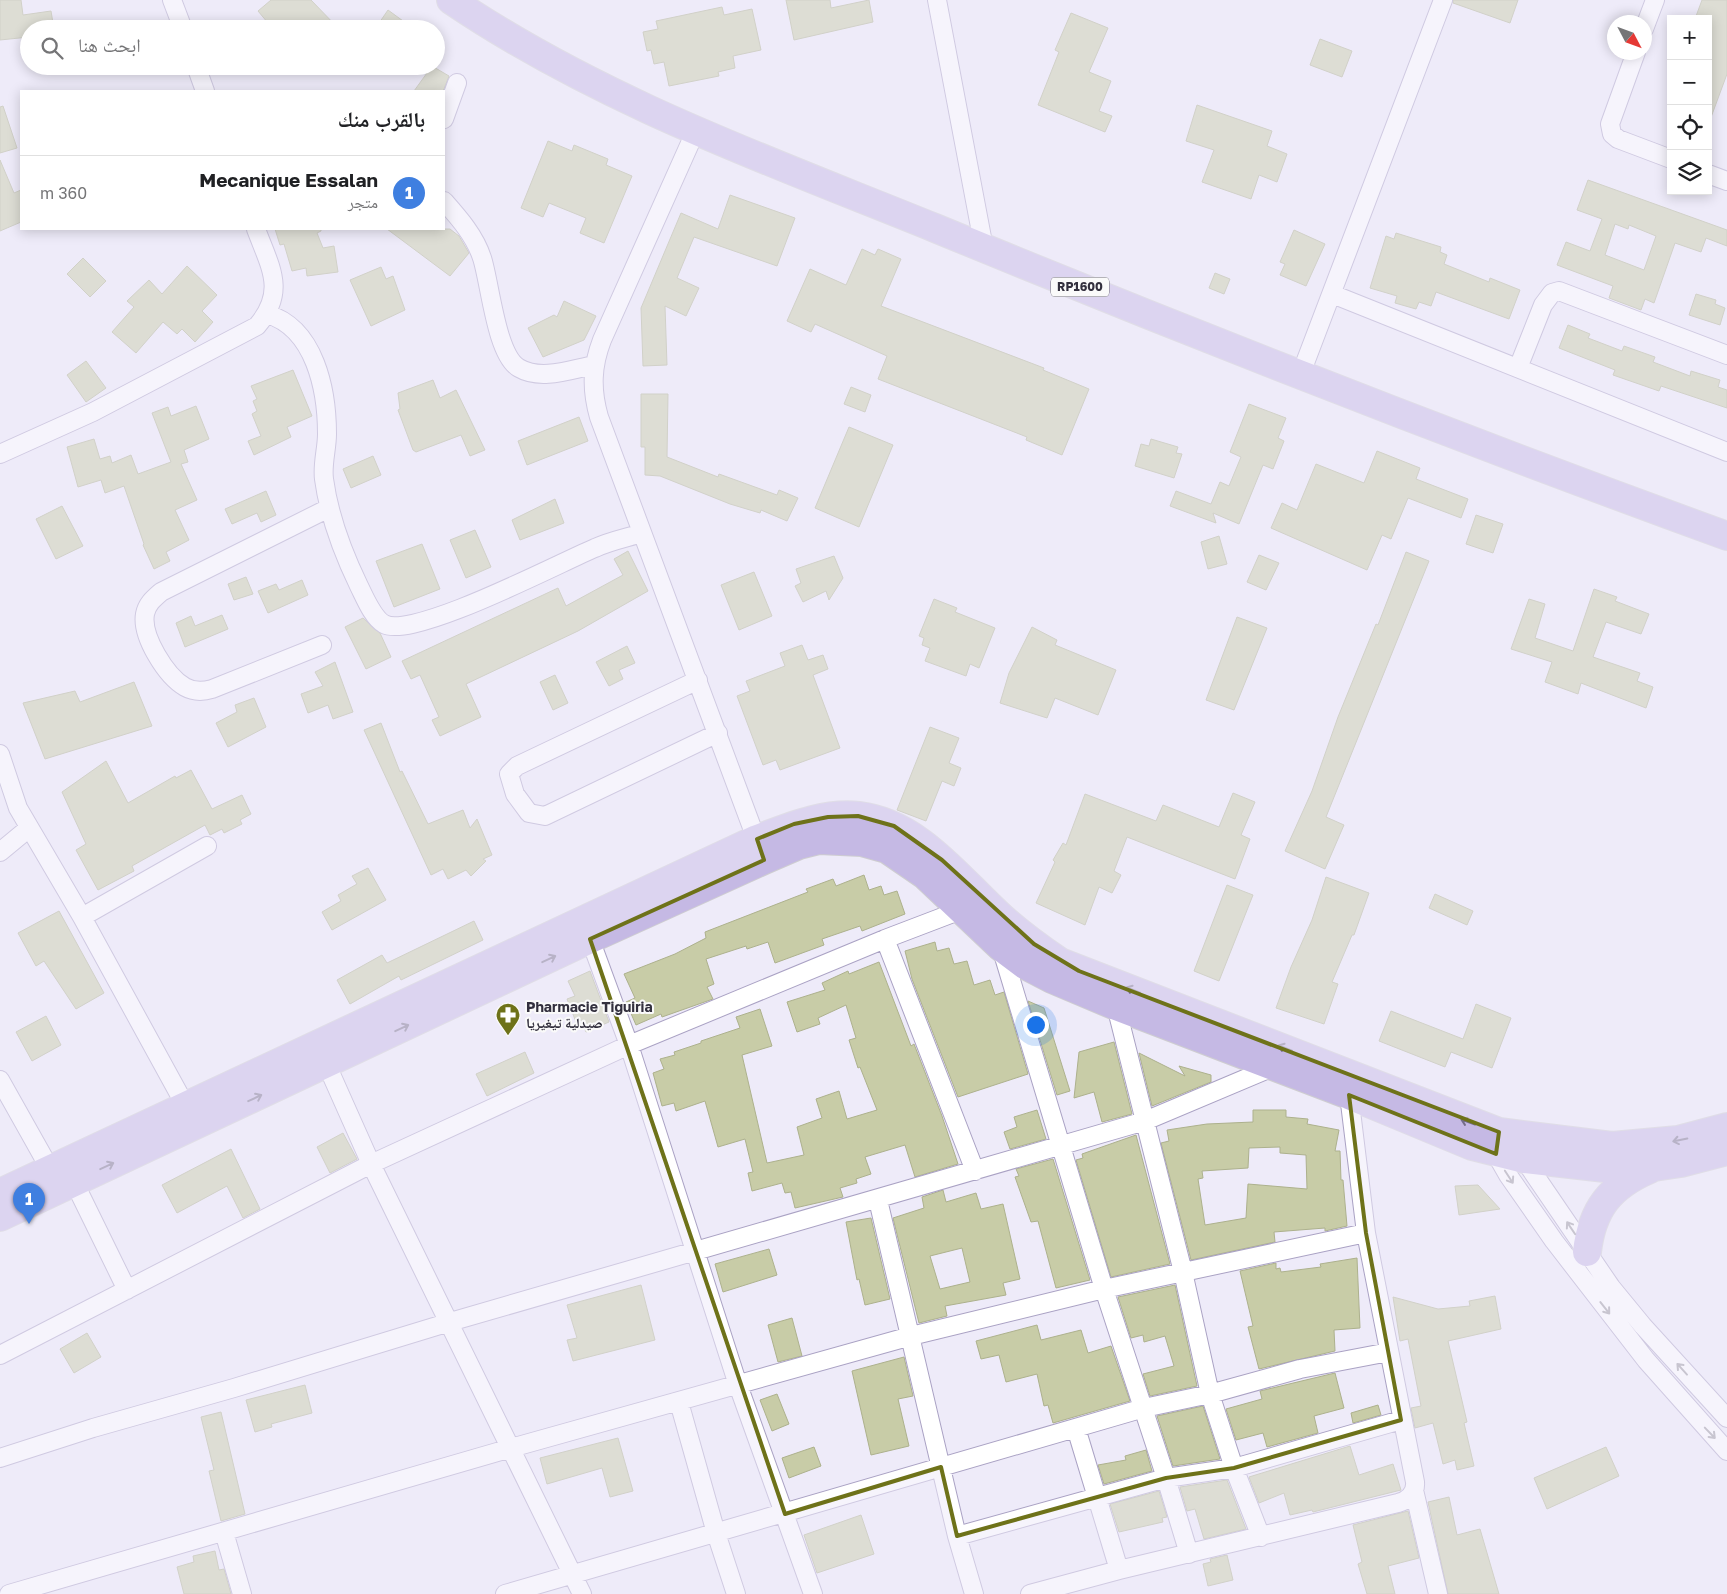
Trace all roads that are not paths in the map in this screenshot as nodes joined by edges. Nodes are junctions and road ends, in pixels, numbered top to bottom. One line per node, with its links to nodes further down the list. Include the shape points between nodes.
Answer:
1 (172, 0): 7 (street)
2 (451, 0): 13 (main road, RP1600, via 566,70)
3 (937, 0): 19 (street)
4 (1443, 0): 20 (street)
5 (1655, 0): 6 (street)
6 (1649, 15)
7 (180, 20)
8 (1633, 60): 14 (street, via 1610,124 1612,134)
9 (199, 75): 11 (street)
10 (458, 82): 12 (street)
11 (205, 90)
12 (445, 116)
13 (696, 130): 19 (main road, RP1600); 23 (street, via 602,340)
14 (1667, 157)
15 (1712, 175): 16 (street)
16 (1727, 181)
17 (445, 202): 23 (street, via 474,240 482,258 494,317 514,364 527,372 543,373)
18 (256, 230): 21 (street, via 275,292)
19 (984, 248): 25 (main road, RP1600)
20 (1332, 294): 24 (street); 25 (street)
21 (267, 314): 27 (street, via 257,326 240,336 93,412); 28 (street, via 291,325 315,362 325,399 324,477)
22 (1727, 356): 24 (street, via 1559,291 1552,293 1543,305)
23 (594, 365): 29 (street, via 595,403)
24 (1518, 368): 26 (street)
25 (1300, 376): 30 (main road, RP1600)
26 (1727, 452)
27 (0, 454)
28 (329, 508): 29 (street, via 363,594 376,617 394,626 416,623 476,602 597,547); 31 (street, via 161,592 149,602 145,614 151,644 177,680 194,691 212,689)
29 (642, 533): 32 (street)
30 (1727, 536)
31 (322, 645)
32 (698, 680): 33 (street); 33 (street, via 517,766 509,774 511,785 529,813 545,816)
33 (718, 733): 37 (street)
34 (0, 754): 35 (street, via 18,808)
35 (29, 828): 38 (street); 40 (street)
36 (207, 846): 40 (street)
37 (760, 850): 39 (main road, via 819,840 862,842 887,849 906,861); 41 (main road); 46 (main road); 48 (main road, one-way to 37, via 1060,962 997,913 942,860 894,826 858,816 828,817 794,824)
38 (0, 852)
39 (961, 910): 42 (street); 43 (main road)
40 (82, 918): 51 (street)
41 (590, 939): 45 (street); 46 (main road, one-way to 41)
42 (885, 939): 45 (street); 60 (street)
43 (1001, 947): 44 (main road, via 1025,965); 55 (street)
44 (1116, 1006): 47 (main road); 52 (street)
45 (629, 1045): 58 (street); 66 (street)
46 (322, 1054): 51 (main road); 58 (street)
47 (1274, 1067): 48 (main road); 52 (street)
48 (1322, 1074): 50 (main road); 54 (main road, one-way to 48, via 1466,1121)
49 (0, 1080): 61 (street)
50 (1349, 1095): 54 (main road, via 1472,1146); 65 (street)
51 (191, 1116): 61 (main road)
52 (1145, 1121): 55 (street); 68 (street)
53 (1727, 1127): 54 (main road, one-way to 54, via 1678,1140 1620,1146)
54 (1500, 1140): 57 (main road); 83 (street, one-way to 83, via 1536,1218 1646,1360)
55 (1060, 1145): 60 (street); 69 (street)
56 (1727, 1151): 59 (main road)
57 (1524, 1159): 59 (main road, via 1605,1168); 67 (street, one-way to 57)
58 (371, 1164): 70 (street); 71 (street)
59 (1654, 1167): 67 (main road, via 1619,1185 1606,1198 1589,1233)
60 (976, 1171): 63 (street)
61 (62, 1175): 62 (main road); 64 (main road); 70 (street)
62 (0, 1193)
63 (878, 1200): 66 (street); 72 (street)
64 (0, 1217)
65 (1366, 1234): 68 (street); 73 (street)
66 (696, 1252): 71 (street); 75 (street)
67 (1587, 1252): 79 (street, one-way to 67, via 1643,1326)
68 (1183, 1272): 69 (street); 76 (street)
69 (1104, 1289): 72 (street); 78 (street)
70 (127, 1290): 74 (street)
71 (450, 1322): 82 (street); 84 (street)
72 (911, 1336): 75 (street); 85 (street)
73 (1389, 1352): 76 (street, via 1300,1369); 80 (street)
74 (0, 1355)
75 (738, 1385): 77 (street); 90 (street)
76 (1210, 1394): 78 (street); 86 (street)
77 (679, 1402): 82 (street); 92 (street)
78 (1144, 1408): 81 (street); 87 (street)
79 (1727, 1418)
80 (1402, 1420): 86 (street); 88 (street)
81 (1076, 1428): 85 (street); 89 (street)
82 (511, 1448): 91 (street); 97 (street)
83 (1727, 1451)
84 (0, 1458)
85 (941, 1467): 90 (street); 93 (street)
86 (1234, 1468): 87 (street); 94 (street)
87 (1166, 1478): 89 (street); 95 (street)
88 (1414, 1490): 94 (street, via 1406,1501); 107 (street)
89 (1098, 1498): 93 (street); 96 (street)
90 (785, 1514): 92 (street); 104 (street)
91 (224, 1532): 98 (street); 100 (street)
92 (716, 1533): 97 (street); 103 (street)
93 (956, 1536): 105 (street)
94 (1261, 1537): 95 (street)
95 (1189, 1554): 96 (street)
96 (1119, 1570): 106 (street)
97 (572, 1574): 101 (street); 102 (street)
98 (63, 1587): 99 (street)
99 (9, 1594)
100 (242, 1594)
101 (505, 1594)
102 (582, 1594)
103 (736, 1594)
104 (813, 1594)
105 (974, 1594)
106 (1030, 1594)
107 (1438, 1594)

